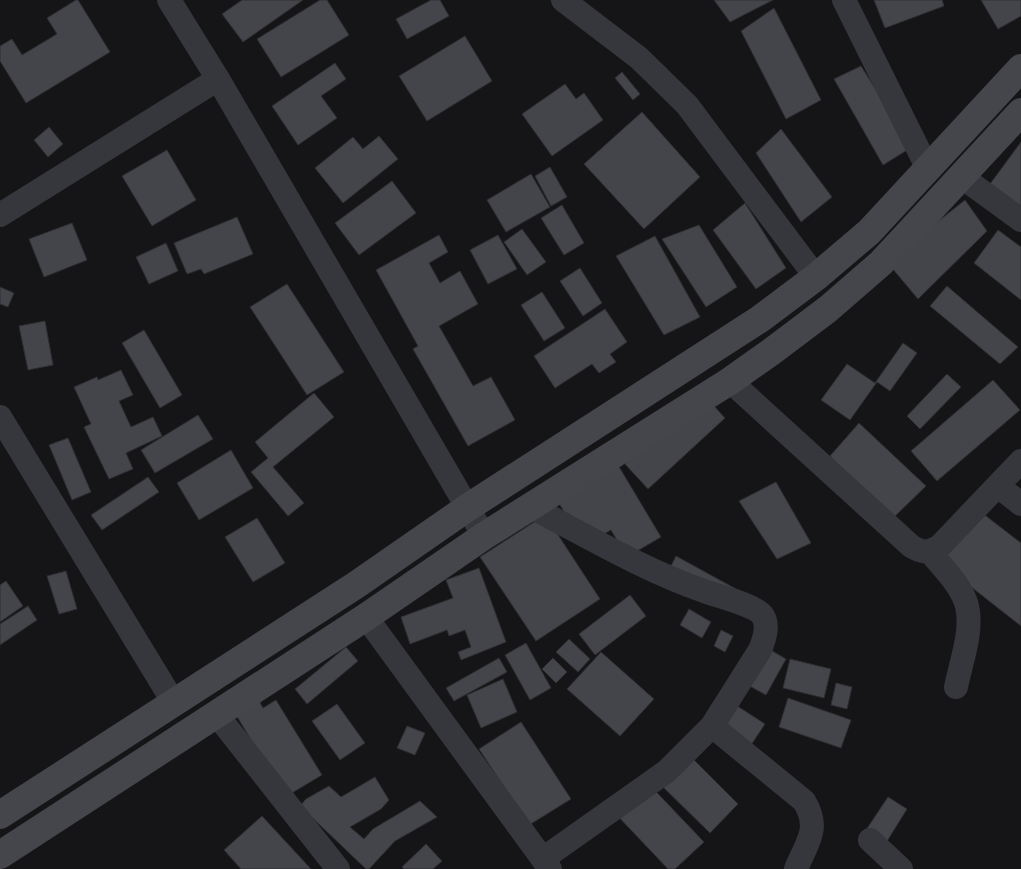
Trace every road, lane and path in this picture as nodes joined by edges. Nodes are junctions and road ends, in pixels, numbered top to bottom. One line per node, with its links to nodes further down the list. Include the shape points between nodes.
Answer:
1 (169, 0): 5 (street)
2 (562, 0): 11 (street, via 639,58 687,104)
3 (844, 0): 7 (street)
4 (1021, 68): 7 (main road)
5 (218, 79): 9 (street); 18 (street)
6 (1021, 112): 8 (main road)
7 (928, 169): 11 (main road, via 869,232)
8 (962, 177): 10 (street); 12 (main road, via 881,263 828,309)
9 (0, 215)
10 (1021, 220)
11 (816, 277): 18 (main road, via 710,354)
12 (730, 380): 17 (main road); 20 (street, via 911,546 921,553)
13 (0, 417): 23 (street)
14 (1021, 461): 15 (street)
15 (998, 486): 16 (street); 20 (street, via 939,547)
16 (1021, 504)
17 (531, 507): 19 (main road); 25 (street, via 692,587 751,608 763,616 766,625 760,650)
18 (467, 508): 19 (street); 23 (main road, via 356,585)
19 (484, 536): 21 (main road)
20 (930, 552): 22 (street, via 967,606 968,626)
21 (366, 617): 24 (main road); 29 (street)
22 (956, 686)
23 (174, 703): 26 (main road)
24 (217, 714): 28 (main road); 32 (street)
25 (712, 726): 29 (street, via 667,771); 33 (street, via 804,802 811,813 814,827)
26 (0, 816)
27 (870, 840): 34 (street)
28 (0, 855)
29 (547, 864)
30 (0, 865): 31 (street)
31 (4, 869)
32 (338, 869)
33 (796, 869)
34 (901, 869)

